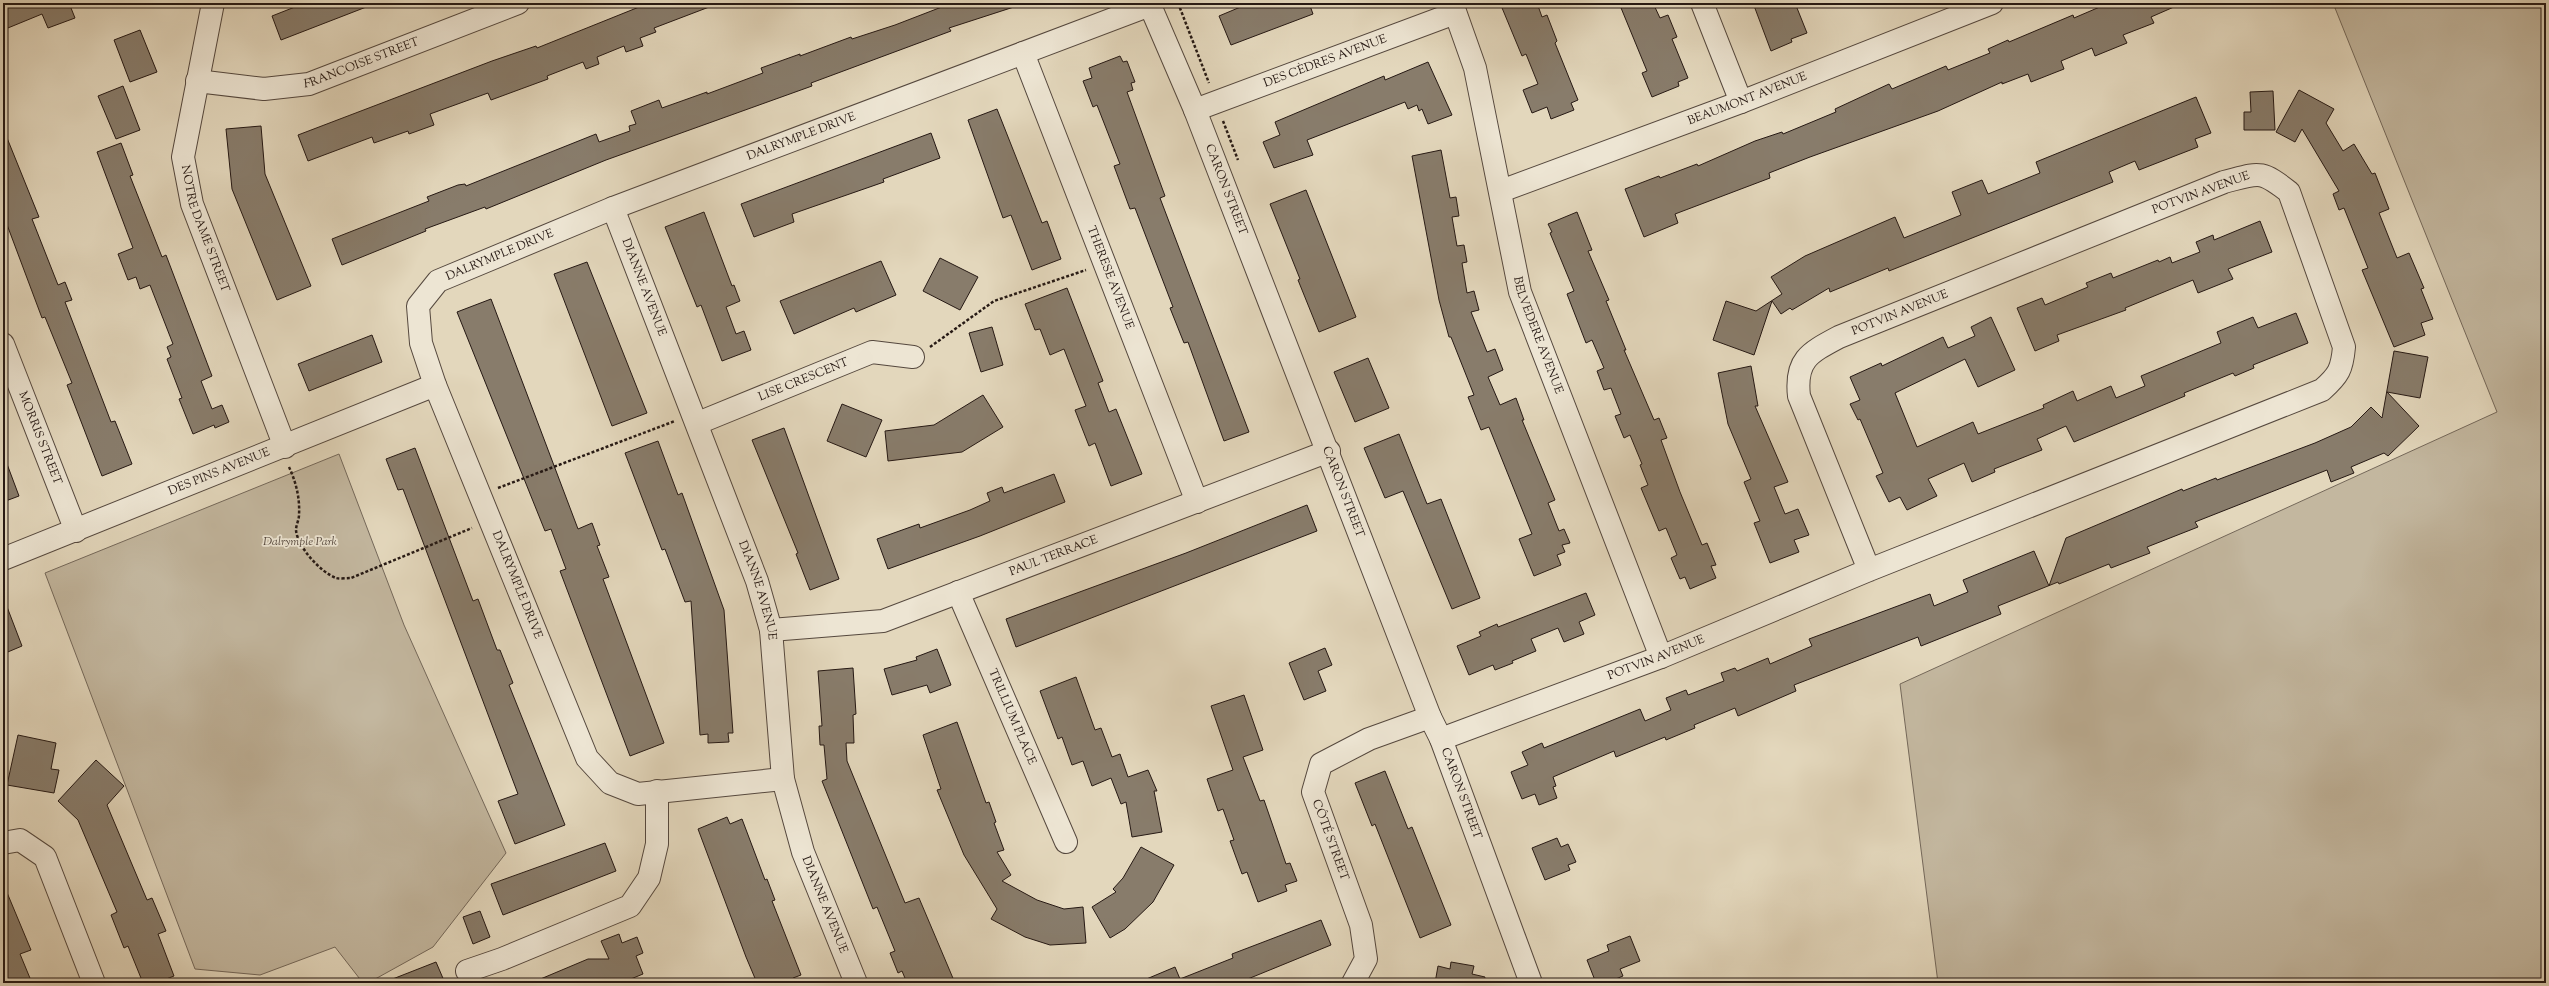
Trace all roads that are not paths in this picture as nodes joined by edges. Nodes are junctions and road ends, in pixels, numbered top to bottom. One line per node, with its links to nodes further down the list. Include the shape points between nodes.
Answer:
1 (213, 3): 9 (street, NOTRE DAME STREET)
2 (518, 3): 9 (street, FRANCOISE STREET, via 309,84 264,90)
3 (1702, 3): 10 (street)
4 (1992, 3): 7 (street, BEAUMONT AVENUE)
5 (1149, 4): 8 (street, DALRYMPLE DRIVE); 11 (street, CARON STREET)
6 (1454, 8): 11 (street, DES CÈDRES AVENUE); 12 (street, BELVEDERE AVENUE, via 1475,68)
7 (1960, 9): 10 (street, BEAUMONT AVENUE)
8 (1023, 53): 13 (street, DALRYMPLE DRIVE); 20 (street, THERESE AVENUE)
9 (197, 81): 18 (street, NOTRE DAME STREET, via 184,157 192,204)
10 (1741, 102): 12 (street, BEAUMONT AVENUE)
11 (1195, 110): 19 (street, CARON STREET)
12 (1501, 191): 26 (street, BELVEDERE AVENUE, via 1520,292)
13 (613, 208): 16 (street, DALRYMPLE DRIVE, via 438,281 418,306 421,343); 17 (street, DIANNE AVENUE)
14 (3, 344): 21 (street, MORRIS STREET)
15 (913, 357): 17 (street, LISE CRESCENT, via 872,352)
16 (435, 385): 18 (street, DES PINS AVENUE); 30 (street, DALRYMPLE DRIVE, via 588,758 610,783 638,794)
17 (696, 418): 25 (street, DIANNE AVENUE, via 757,581)
18 (282, 447): 21 (street, DES PINS AVENUE)
19 (1329, 451): 20 (street, PAUL TERRACE); 27 (street, CARON STREET)
20 (1198, 502): 24 (street, PAUL TERRACE)
21 (76, 531): 22 (street, DES PINS AVENUE)
22 (3, 559)
23 (1869, 570): 23 (street, POTVIN AVENUE, via 2322,390 2333,381 2342,368 2344,347 2289,192 2270,176 2257,173 2224,182 1839,337 1815,350 1804,362 1797,378 1799,396); 26 (street, POTVIN AVENUE)
24 (958, 592): 25 (street, PAUL TERRACE, via 883,621); 31 (street, TRILLIUM PLACE)
25 (771, 630): 29 (street, DIANNE AVENUE)
26 (1661, 657): 28 (street, POTVIN AVENUE)
27 (1430, 716): 28 (street, CARON STREET); 36 (street, CÔTÉ STREET, via 1369,738 1321,764 1313,792 1361,925 1366,959)
28 (1441, 739): 37 (street, CARON STREET)
29 (783, 779): 30 (street, DALRYMPLE DRIVE); 35 (street, DIANNE AVENUE, via 803,852)
30 (657, 791): 33 (street, via 656,851 649,878 630,906)
31 (1066, 842)
32 (3, 843): 34 (street, via 20,840 44,857)
33 (468, 971)
34 (94, 983)
35 (856, 983)
36 (1353, 983)
37 (1531, 983)

